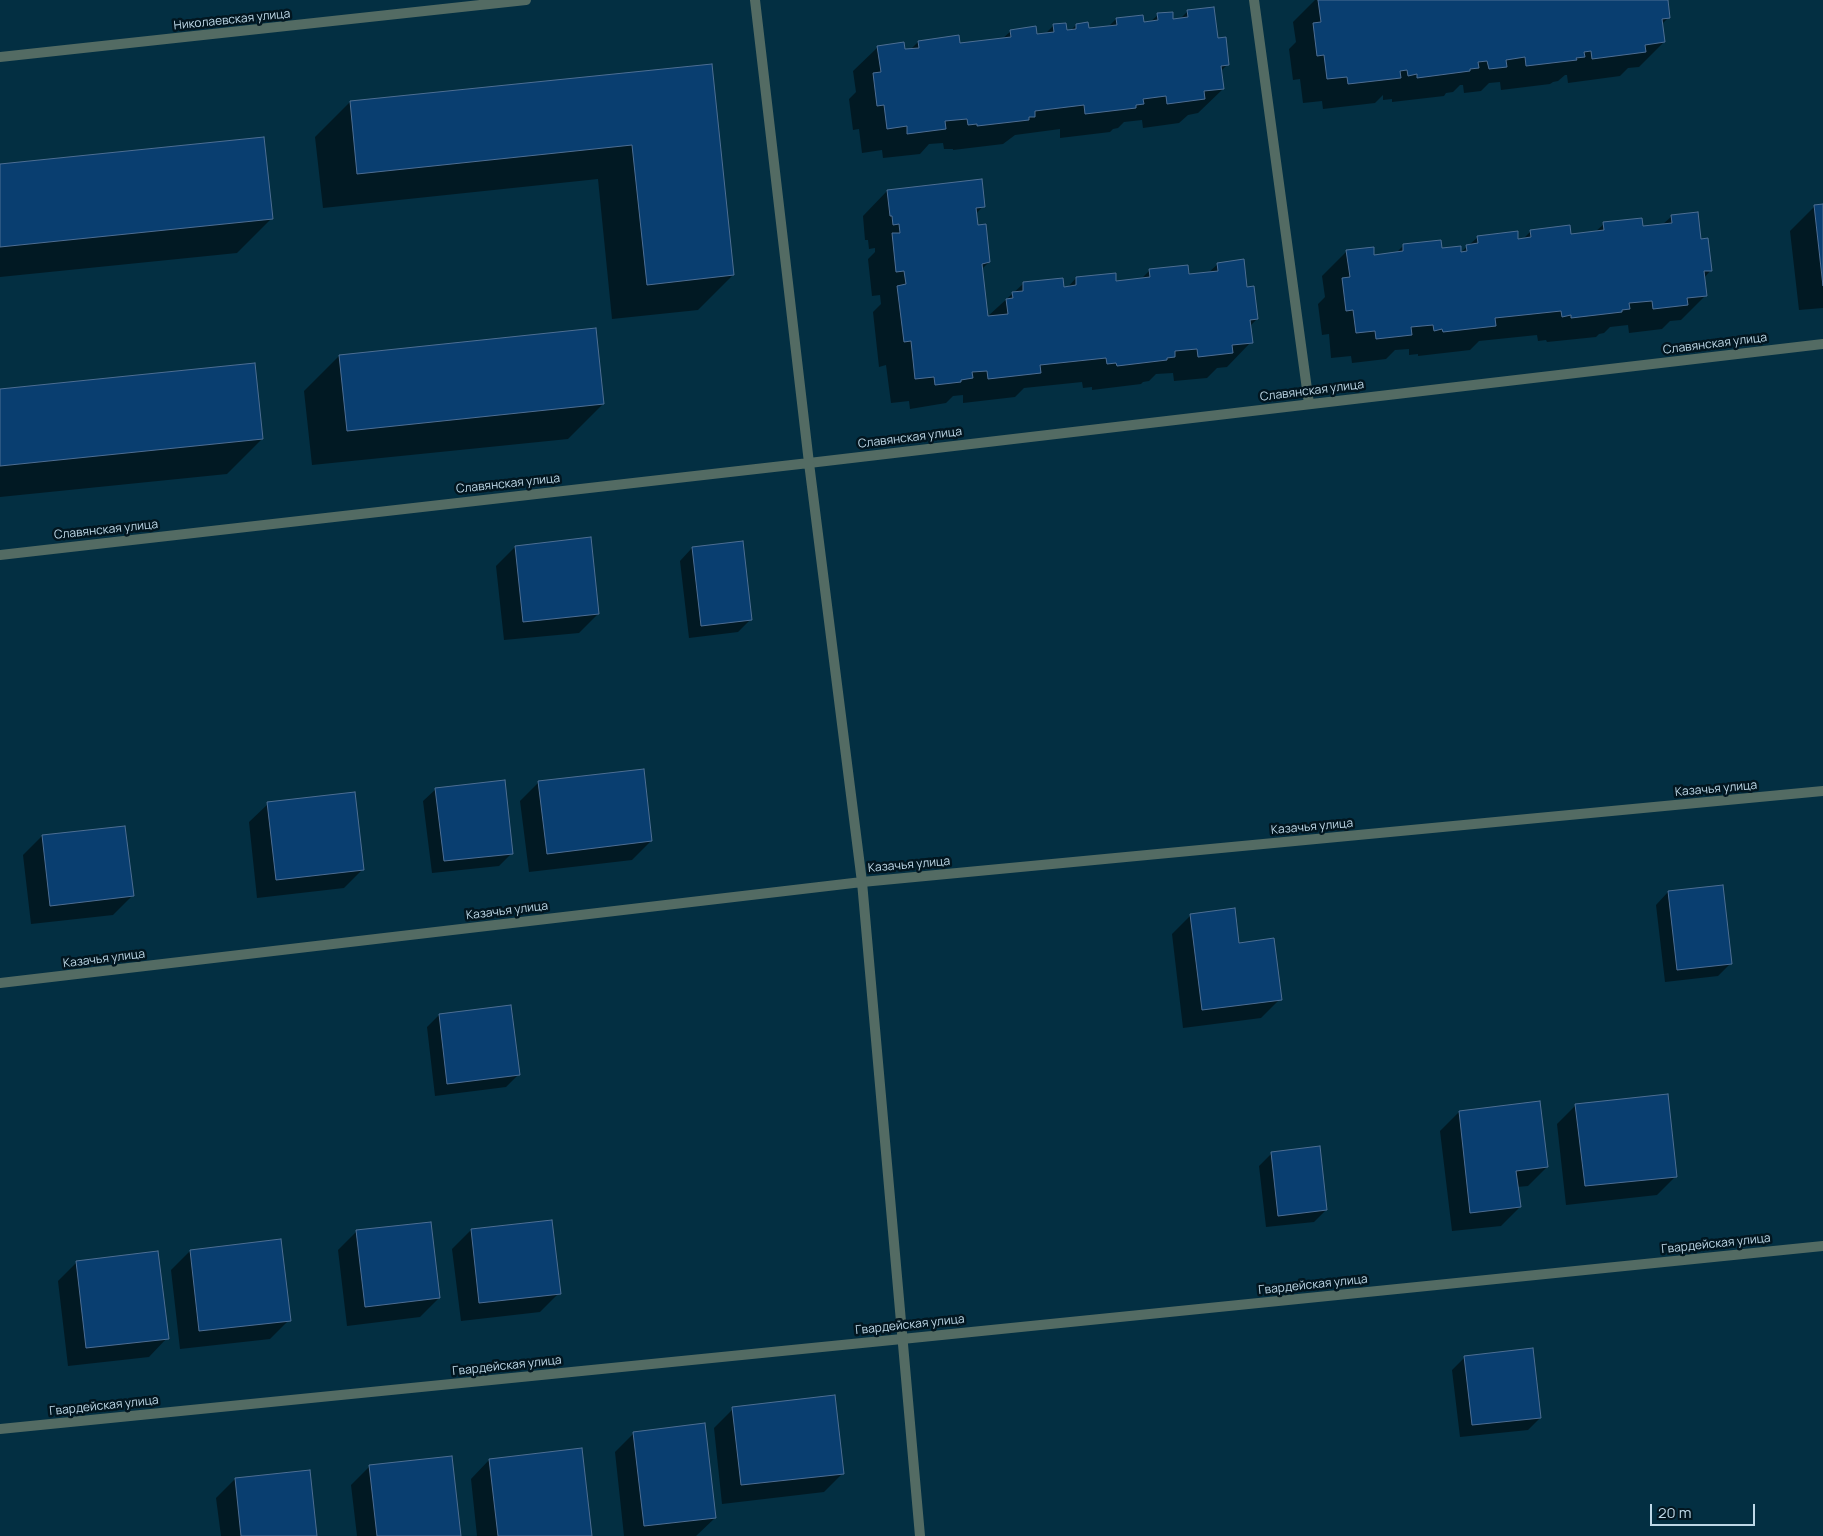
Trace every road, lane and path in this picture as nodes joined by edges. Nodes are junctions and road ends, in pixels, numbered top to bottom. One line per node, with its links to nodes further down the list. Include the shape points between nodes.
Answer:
1 (526, 0): 4 (street, Николаевская улица)
2 (757, 0): 7 (street)
3 (1254, 0): 6 (street)
4 (0, 58)
5 (1823, 344): 6 (street, Славянская улица)
6 (1309, 404): 7 (street, Славянская улица)
7 (809, 463): 8 (street, Славянская улица); 10 (street)
8 (0, 555)
9 (1823, 791): 10 (street, Казачья улица)
10 (862, 882): 11 (street, Казачья улица); 13 (street)
11 (0, 984)
12 (1823, 1246): 13 (street, Гвардейская улица)
13 (902, 1338): 14 (street, Гвардейская улица); 15 (street)
14 (0, 1429)
15 (920, 1536)

